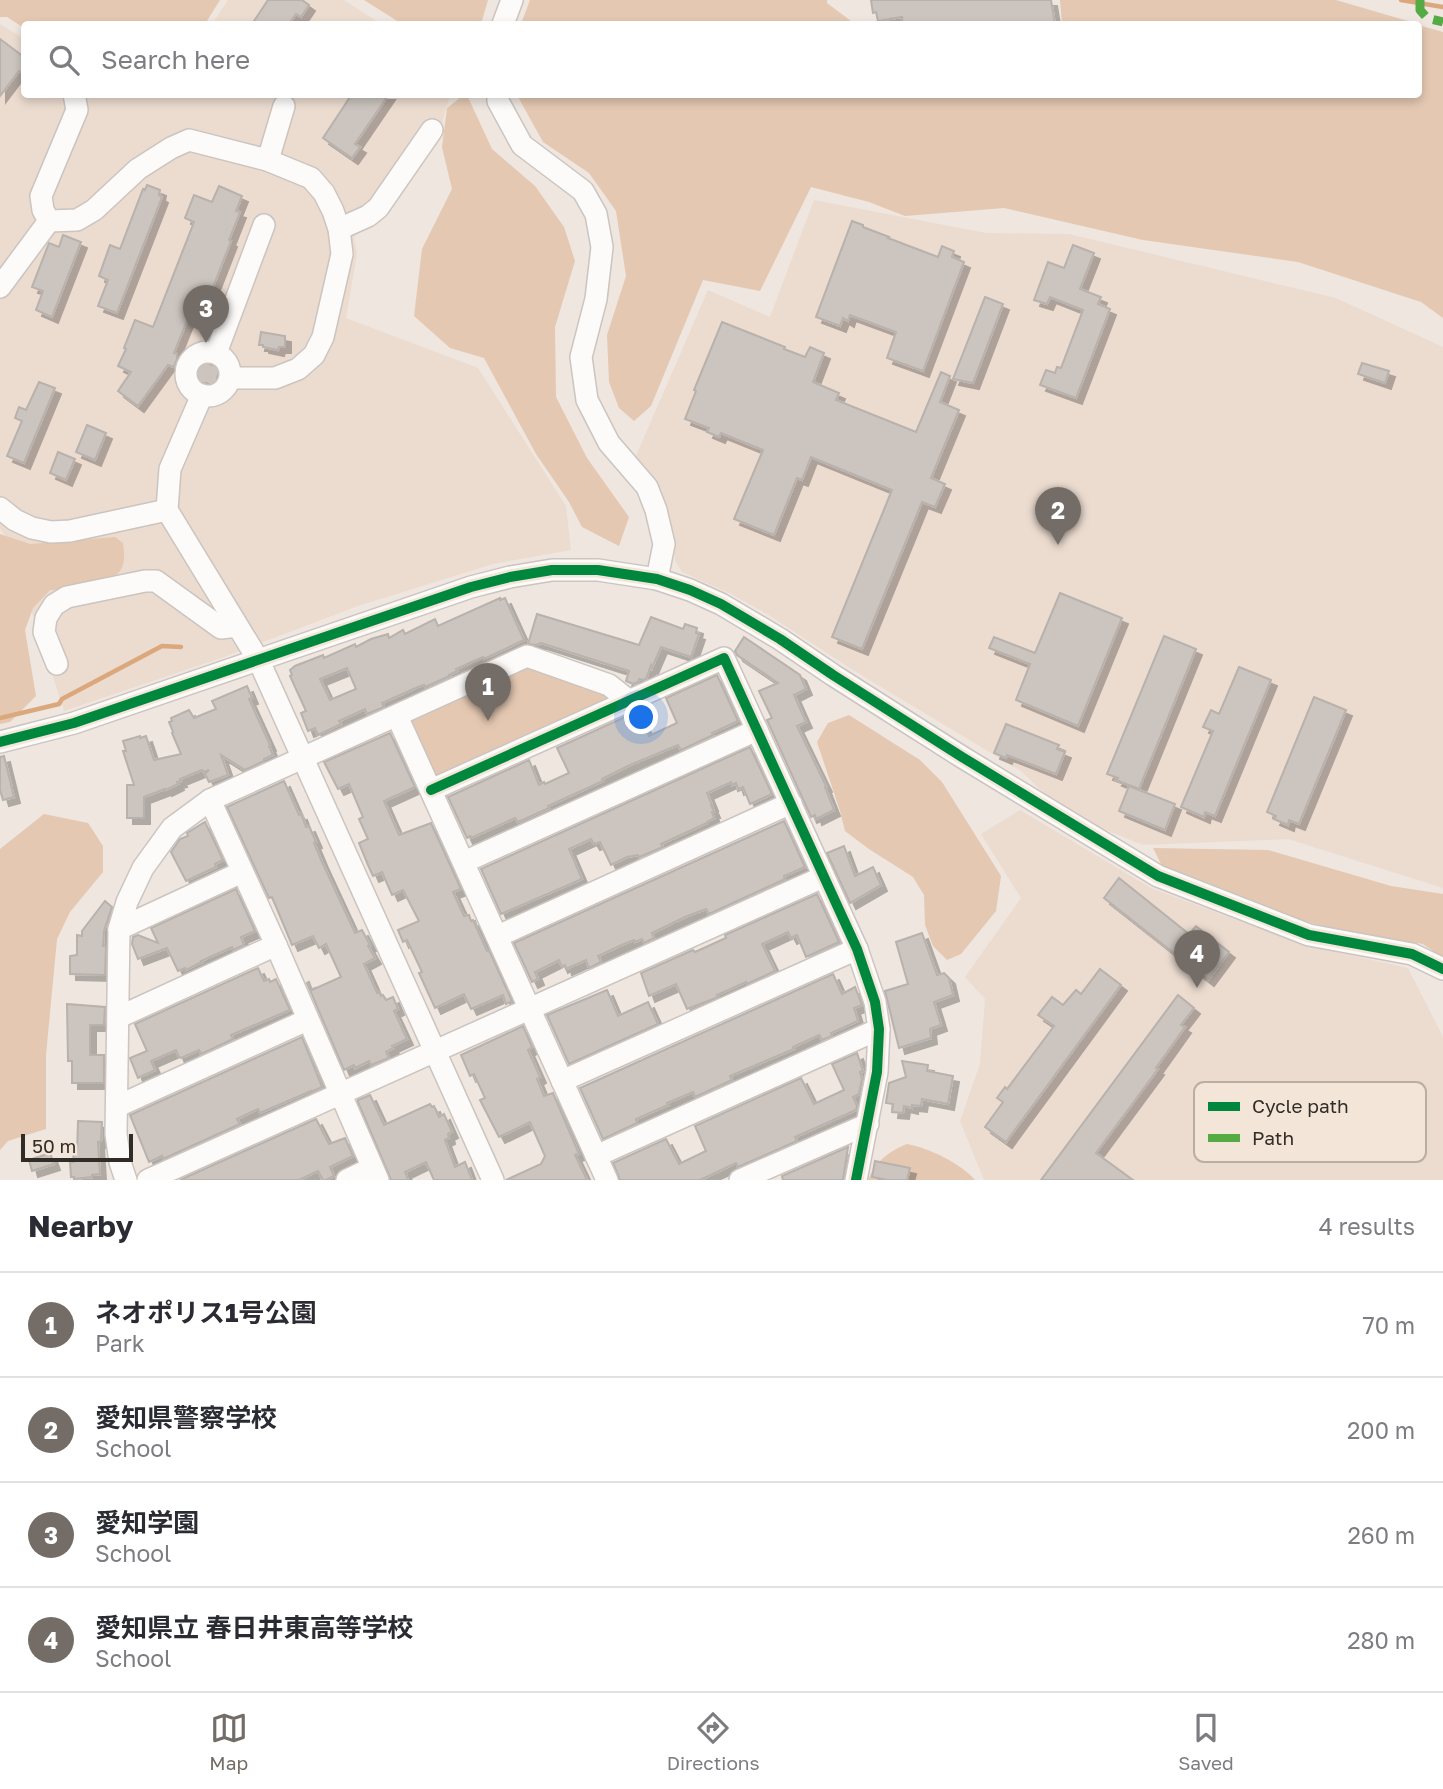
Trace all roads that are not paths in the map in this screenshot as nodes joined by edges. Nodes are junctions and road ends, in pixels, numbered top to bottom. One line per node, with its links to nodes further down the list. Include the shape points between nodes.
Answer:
1 (512, 0): 2 (street)
2 (504, 21)
3 (74, 98): 8 (street, via 76,110 41,195)
4 (498, 98): 17 (street, via 522,145 583,191 596,214 602,247 596,299 581,357 586,400 609,443 647,488 656,510 664,544)
5 (284, 106): 7 (street)
6 (432, 130): 10 (street, via 378,208)
7 (268, 160): 8 (street, via 189,140 138,169 94,210 76,220); 10 (street, via 311,177 324,193)
8 (49, 221): 11 (street)
9 (264, 225): 12 (street)
10 (339, 229): 13 (street, via 342,254 323,337 314,355 298,369 275,378)
11 (0, 287)
12 (216, 353): 13 (street, via 226,360); 14 (street, via 198,354 186,367 188,384)
13 (229, 378): 14 (street, via 219,393)
14 (202, 395): 16 (street, via 170,469)
15 (0, 508): 16 (street, via 15,520 51,532)
16 (167, 510): 18 (street)
17 (657, 579): 19 (street, via 598,570 552,570 510,577); 36 (street, via 721,604 1158,876 1309,935 1412,954)
18 (237, 626): 19 (street); 20 (street, via 221,628 156,581 67,597 54,605 46,618 44,632)
19 (259, 661): 24 (street, via 74,723); 25 (street)
20 (57, 664)
21 (628, 700): 22 (street, via 609,685 527,656); 23 (street, via 723,658); 26 (street)
22 (397, 716): 25 (street); 26 (street)
23 (757, 730): 28 (street); 29 (street)
24 (0, 742)
25 (303, 758): 27 (street); 41 (street)
26 (431, 790): 29 (street)
27 (210, 800): 30 (street); 32 (street, via 172,828 143,868)
28 (791, 803): 31 (street); 33 (street)
29 (464, 862): 33 (street)
30 (242, 872): 32 (street); 34 (street)
31 (823, 877): 35 (street); 37 (street)
32 (119, 929): 38 (street)
33 (498, 936): 37 (street)
34 (276, 946): 38 (street); 39 (street)
35 (857, 949): 40 (street, via 876,1002); 42 (street)
36 (1443, 969)
37 (530, 1009): 41 (street); 42 (street)
38 (119, 1017): 44 (street)
39 (307, 1020): 43 (street); 44 (street)
40 (879, 1030): 45 (street); 46 (street)
41 (435, 1052): 43 (street); 51 (street)
42 (562, 1081): 46 (street)
43 (339, 1093): 47 (street); 49 (street)
44 (117, 1106): 48 (street, via 116,1134)
45 (868, 1124): 53 (street); 54 (street)
46 (596, 1156): 52 (street)
47 (375, 1174): 50 (street)
48 (126, 1180)
49 (148, 1180)
50 (346, 1180)
51 (493, 1180)
52 (607, 1180)
53 (740, 1180)
54 (856, 1180)

